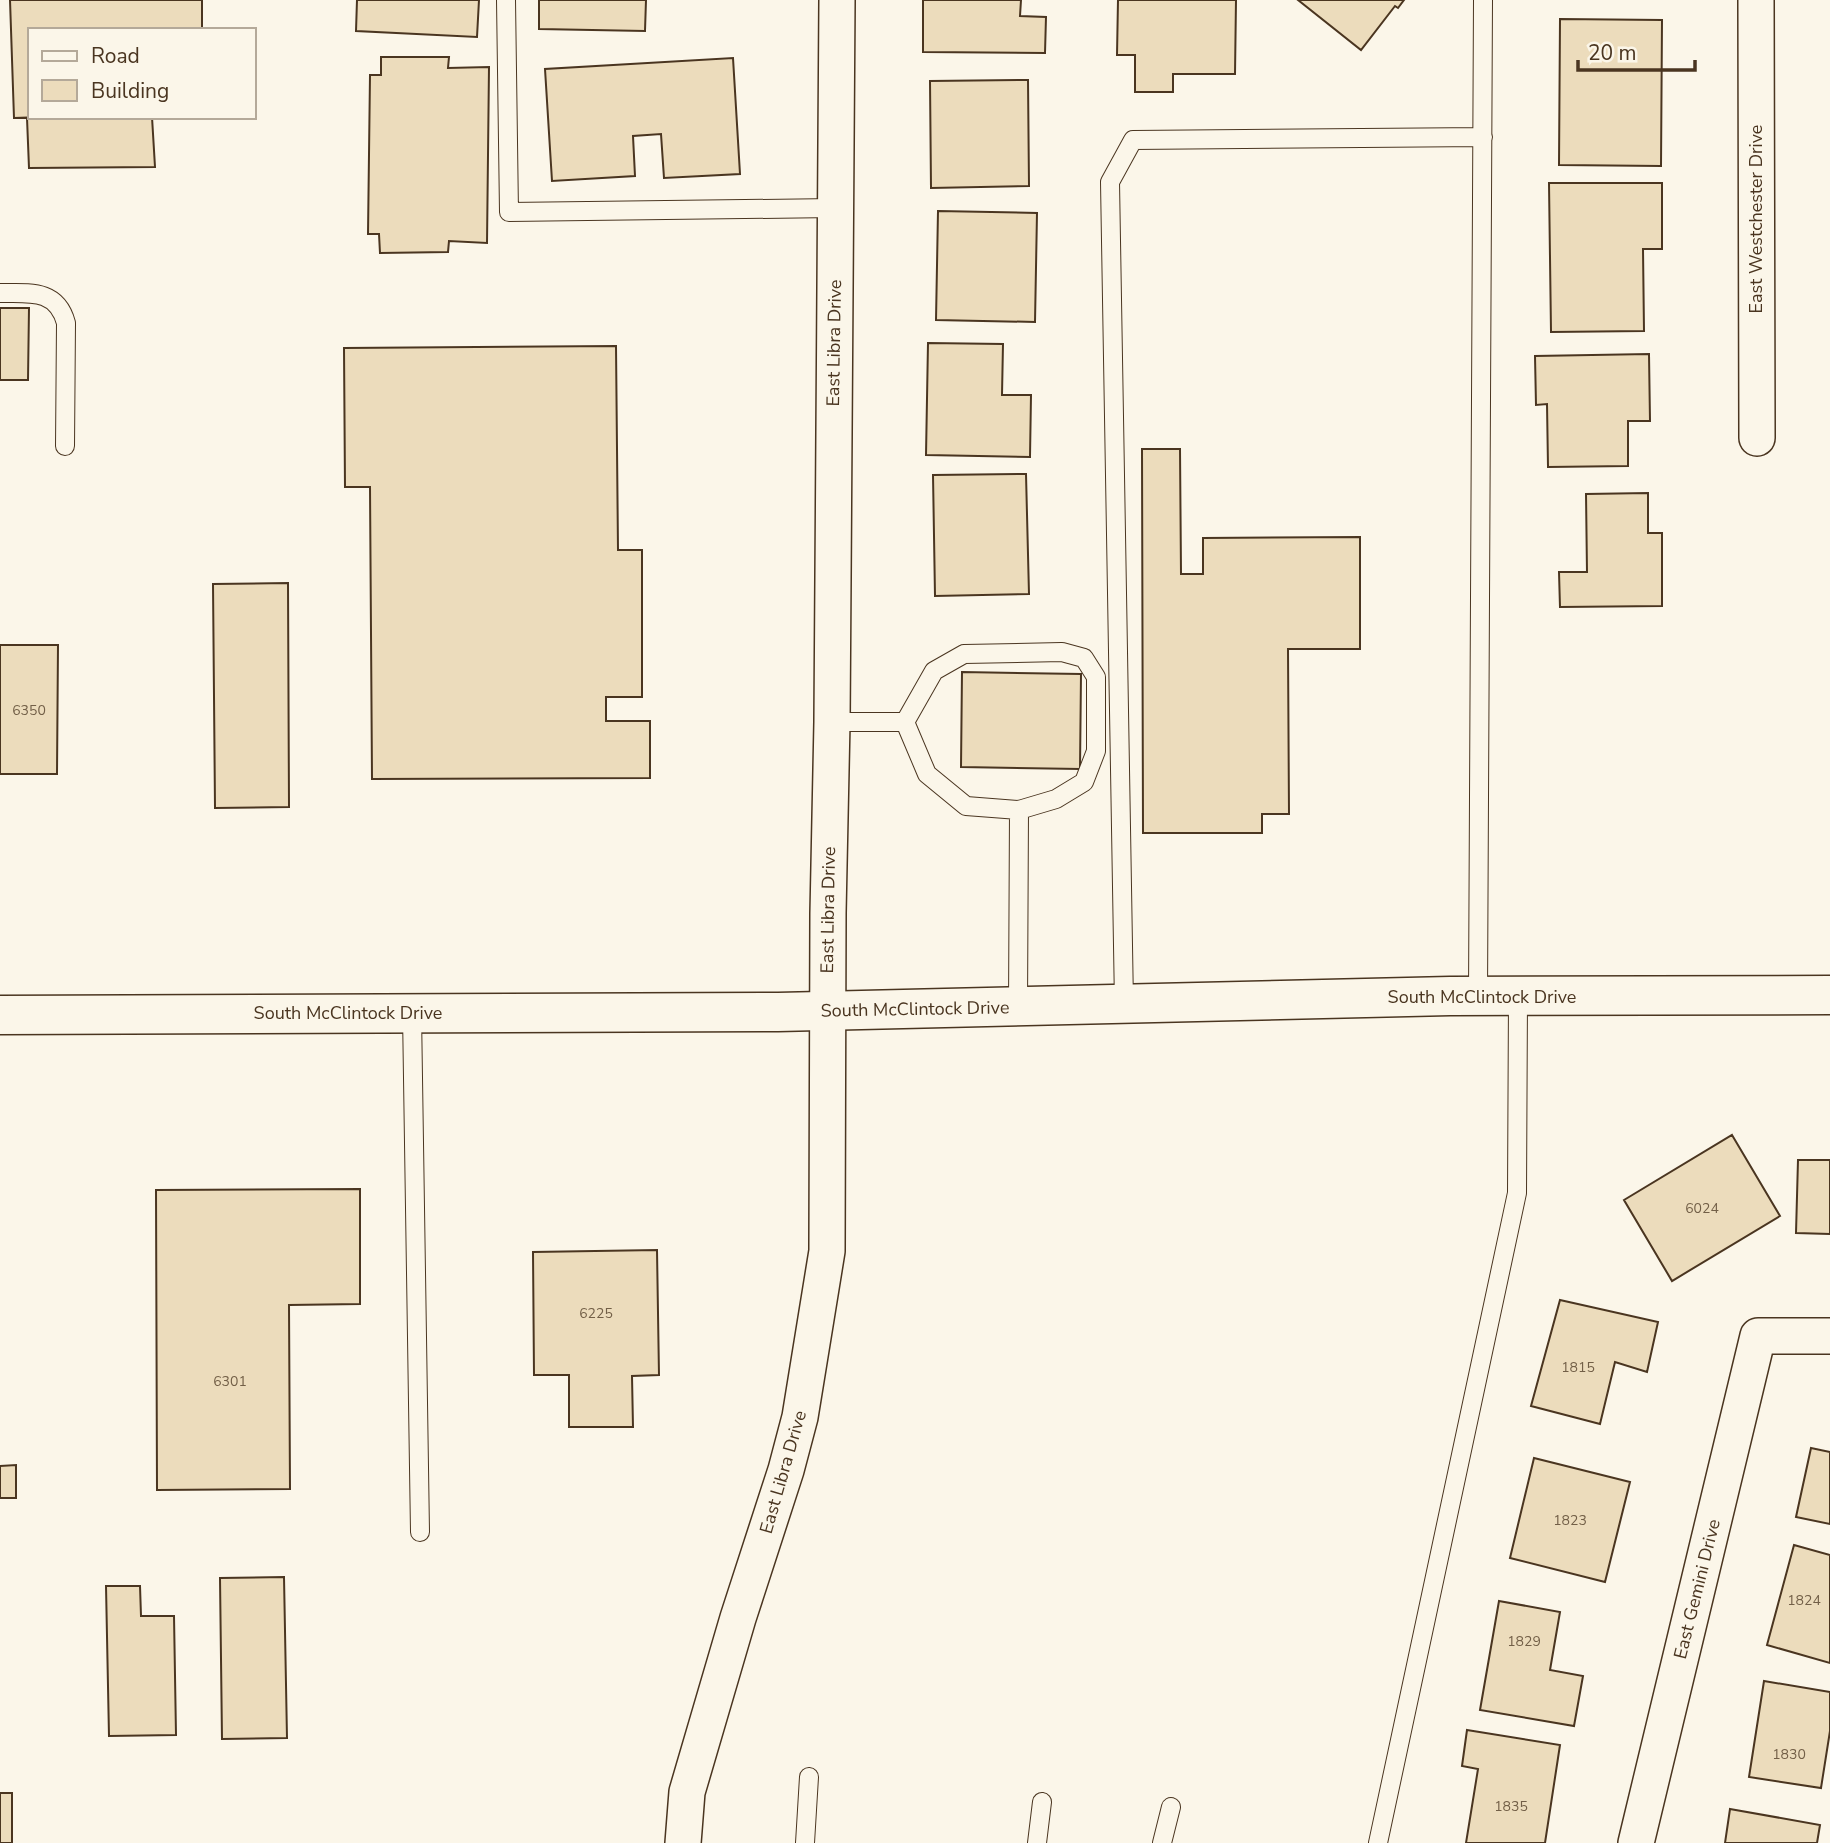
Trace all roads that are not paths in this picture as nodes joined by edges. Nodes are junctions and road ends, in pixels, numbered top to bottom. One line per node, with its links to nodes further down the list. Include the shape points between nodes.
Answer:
1 (506, 0): 6 (lane, via 509,212)
2 (837, 0): 6 (street, East Libra Drive)
3 (1483, 0): 5 (lane)
4 (1756, 0): 8 (street, East Westchester Drive)
5 (1483, 136): 14 (lane); 16 (lane, via 1133,140 1110,182)
6 (835, 208): 10 (street, East Libra Drive)
7 (0, 293): 9 (lane, via 46,295 62,309 66,323)
8 (1757, 438)
9 (65, 446)
10 (832, 722): 11 (lane); 18 (street, East Libra Drive)
11 (905, 722): 12 (lane, via 927,774 966,806); 12 (lane, via 934,671 964,654 1062,652 1084,658 1096,677 1096,751 1084,782 1056,799)
12 (1019, 810): 17 (lane)
13 (1830, 995): 15 (main road, South McClintock Drive)
14 (1478, 997): 15 (main road, South McClintock Drive); 16 (main road, South McClintock Drive)
15 (1518, 997): 30 (lane, via 1517,1193)
16 (1124, 1004): 17 (main road, South McClintock Drive)
17 (1018, 1007): 18 (main road, South McClintock Drive)
18 (827, 1012): 19 (main road, South McClintock Drive); 26 (street, East Libra Drive, via 827,1251 800,1417 687,1792)
19 (412, 1013): 20 (main road, South McClintock Drive); 22 (lane)
20 (0, 1015)
21 (1830, 1336): 31 (street, East Gemini Drive, via 1758,1336)
22 (420, 1532)
23 (809, 1777): 27 (lane)
24 (1042, 1802): 28 (lane)
25 (1171, 1807): 29 (lane)
26 (683, 1843)
27 (805, 1843)
28 (1037, 1843)
29 (1162, 1843)
30 (1378, 1843)
31 (1636, 1843)

